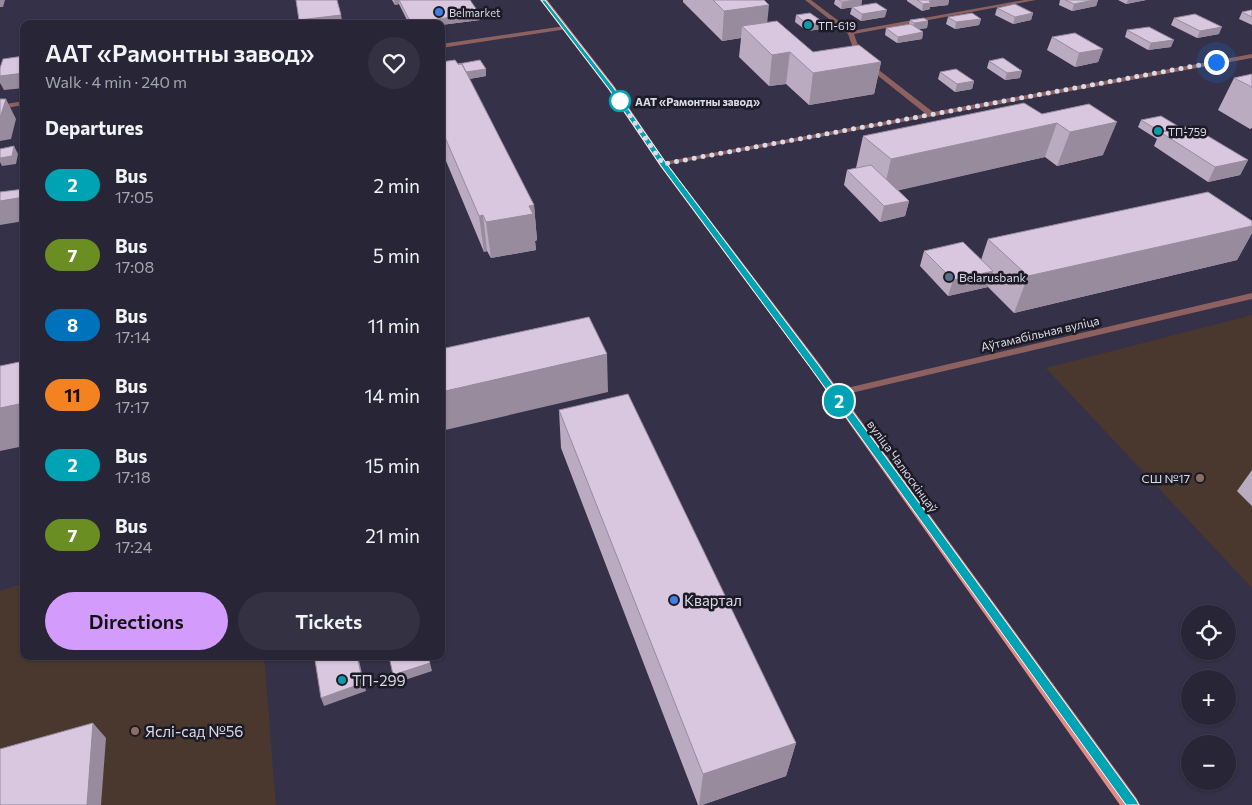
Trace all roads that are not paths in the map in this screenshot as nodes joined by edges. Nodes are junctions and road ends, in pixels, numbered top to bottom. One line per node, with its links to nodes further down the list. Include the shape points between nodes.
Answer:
1 (543, 0): 4 (main road, вуліца Чалюскінцаў)
2 (808, 0): 5 (street)
3 (1033, 0): 5 (street)
4 (565, 28): 6 (street); 11 (main road, вуліца Чалюскінцаў)
5 (851, 33): 10 (street, via 859,58)
6 (445, 45)
7 (1252, 56): 10 (street)
8 (20, 104): 9 (street)
9 (0, 106)
10 (932, 115): 11 (street)
11 (663, 164): 13 (main road, вуліца Чалюскінцаў)
12 (1252, 296): 13 (street, Аўтамабільная вуліца)
13 (834, 394): 14 (main road, вуліца Чалюскінцаў)
14 (1132, 805)

